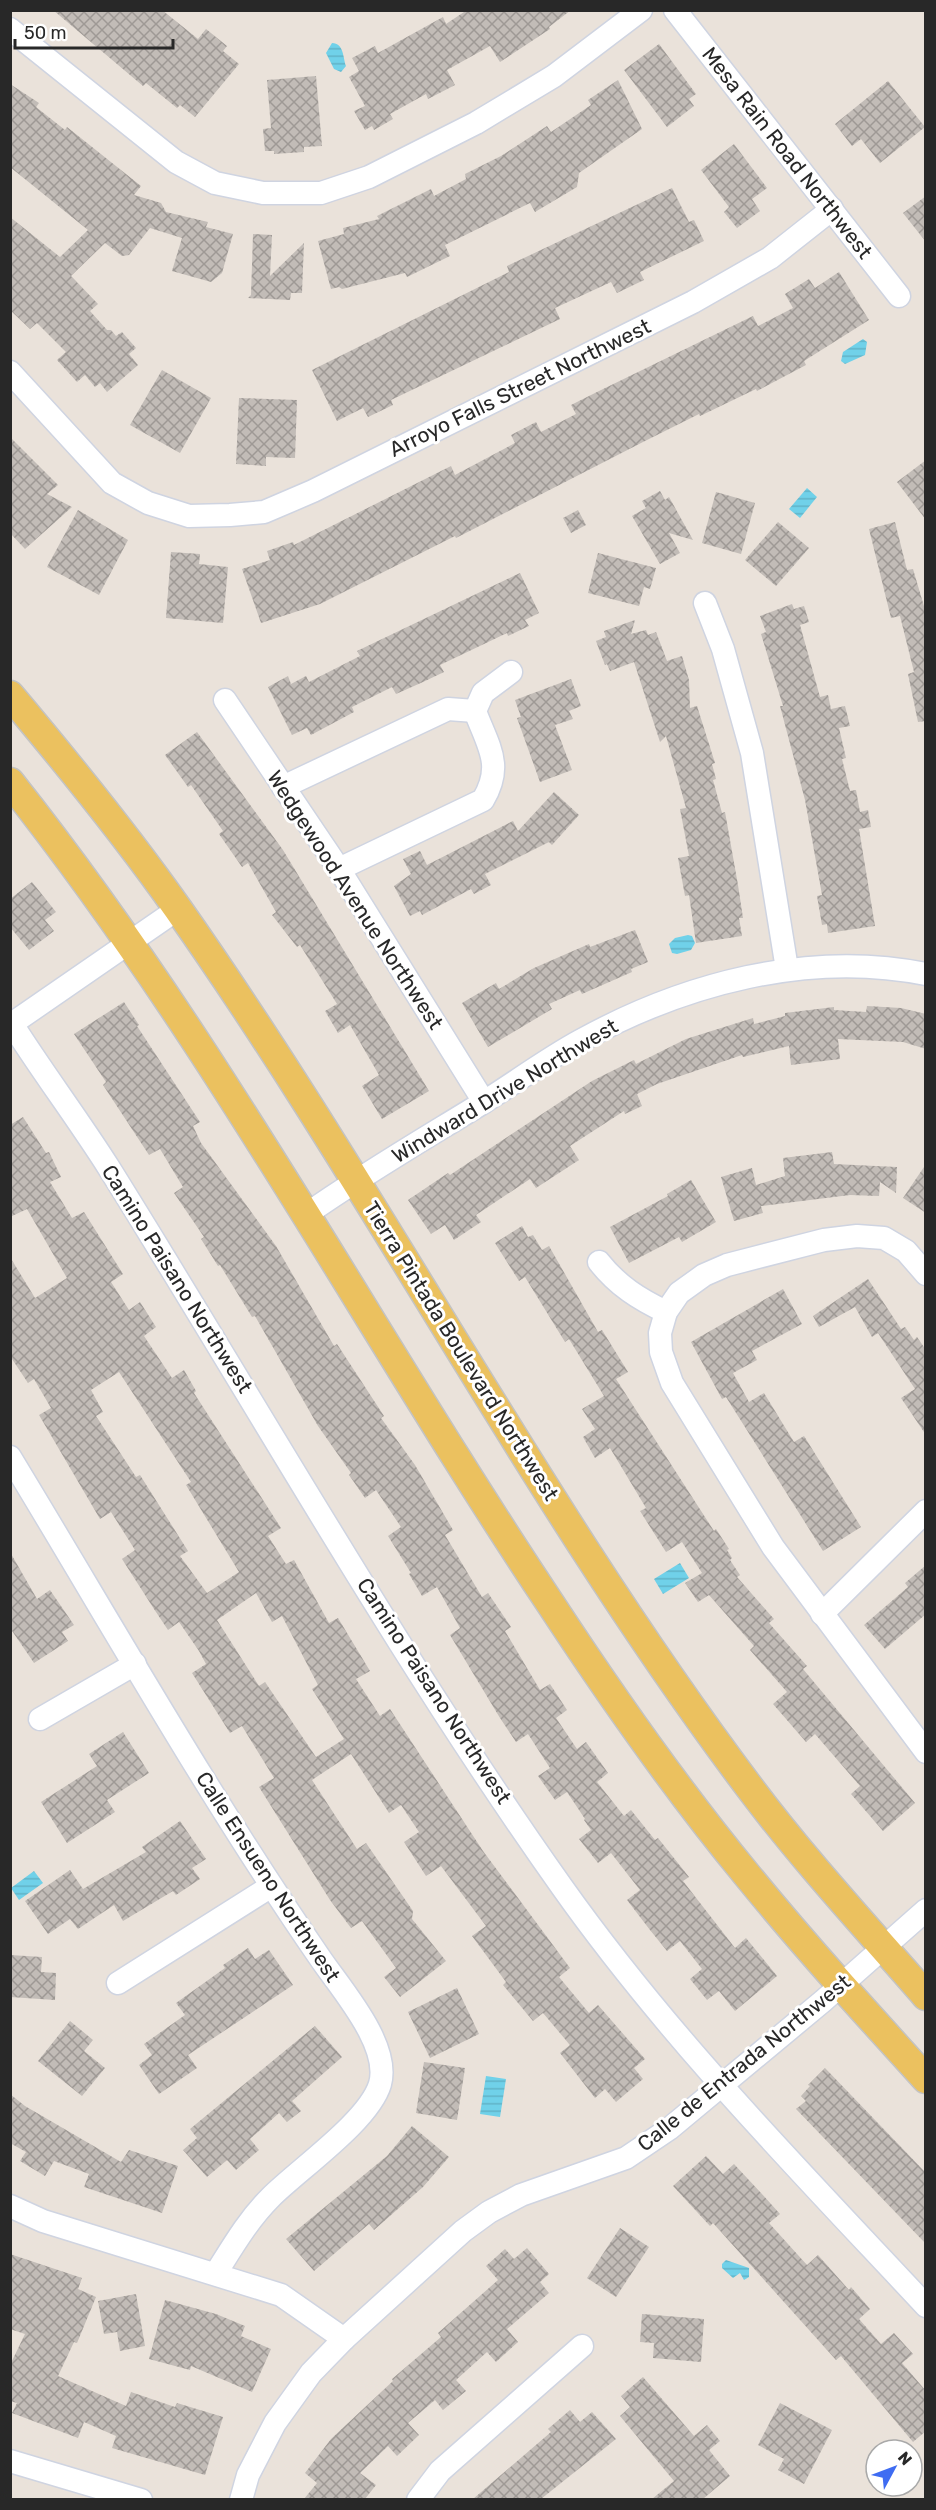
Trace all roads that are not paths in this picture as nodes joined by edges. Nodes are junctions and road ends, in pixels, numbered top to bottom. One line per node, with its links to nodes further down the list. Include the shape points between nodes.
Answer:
1 (641, 10): 3 (street, via 554,76 476,123 369,177 321,192 263,193 215,183 176,162)
2 (675, 10): 4 (street, Mesa Rain Road Northwest)
3 (10, 29)
4 (832, 209): 5 (street, Mesa Rain Road Northwest); 6 (street, Arroyo Falls Street Northwest, via 770,258 693,302 264,512 189,516 148,503 112,483)
5 (899, 296)
6 (10, 372)
7 (705, 603): 17 (street, via 723,649 752,753)
8 (511, 672): 11 (street, via 483,693)
9 (10, 695): 15 (main road, Tierra Pintada Boulevard Northwest, via 106,811)
10 (225, 700): 13 (street, Wedgewood Avenue Northwest)
11 (475, 711): 13 (street, via 448,709); 14 (street, via 495,764 493,784 483,800)
12 (10, 782): 16 (main road)
13 (283, 787): 14 (street, Wedgewood Avenue Northwest)
14 (339, 869): 20 (street, Wedgewood Avenue Northwest)
15 (178, 909): 16 (street); 21 (main road, Tierra Pintada Boulevard Northwest)
16 (131, 942): 19 (street); 22 (main road)
17 (787, 969): 18 (street, Windward Drive Northwest, via 896,968); 20 (street, Windward Drive Northwest, via 713,986 642,1011 579,1041)
18 (926, 974)
19 (11, 1024): 39 (street, Camino Paisano Northwest, via 106,1163 447,1718 563,1888)
20 (483, 1102): 21 (street, Windward Drive Northwest)
21 (354, 1181): 22 (street, Windward Drive Northwest); 34 (main road, Tierra Pintada Boulevard Northwest, via 669,1675 751,1790)
22 (307, 1214): 36 (main road, via 477,1489 616,1701 745,1873)
23 (599, 1262): 25 (street, via 614,1281 636,1298)
24 (926, 1274): 25 (street, via 906,1251 884,1238 824,1240 727,1265 704,1275 679,1293)
25 (666, 1312): 28 (street, via 660,1333 661,1352 672,1383 772,1547)
26 (10, 1457): 29 (street, Calle Ensueno Northwest)
27 (926, 1511): 28 (street)
28 (822, 1614): 31 (street)
29 (135, 1664): 30 (street); 32 (street, Calle Ensueno Northwest)
30 (40, 1719)
31 (926, 1752)
32 (270, 1887): 35 (street); 41 (street, Calle Ensueno Northwest, via 368,2029 380,2057 380,2084 365,2111 248,2221)
33 (926, 1910): 34 (street, Calle de Entrada Northwest)
34 (884, 1947): 36 (street, Calle de Entrada Northwest); 37 (main road, Tierra Pintada Boulevard Northwest)
35 (118, 1983)
36 (841, 1986): 38 (main road); 39 (street, Calle de Entrada Northwest)
37 (926, 1996)
38 (926, 2079)
39 (720, 2085): 42 (street, Camino Paisano Northwest); 43 (street, Calle de Entrada Northwest, via 669,2129 626,2158 521,2195 489,2211)
40 (10, 2206): 41 (street, via 43,2221)
41 (216, 2273): 43 (street, via 281,2295)
42 (926, 2306)
43 (344, 2339): 47 (street, Calle de Entrada Northwest, via 311,2373 275,2423 248,2475)
44 (582, 2346): 48 (street, via 440,2471)
45 (10, 2461): 46 (street)
46 (141, 2499)
47 (241, 2499)
48 (418, 2499)

